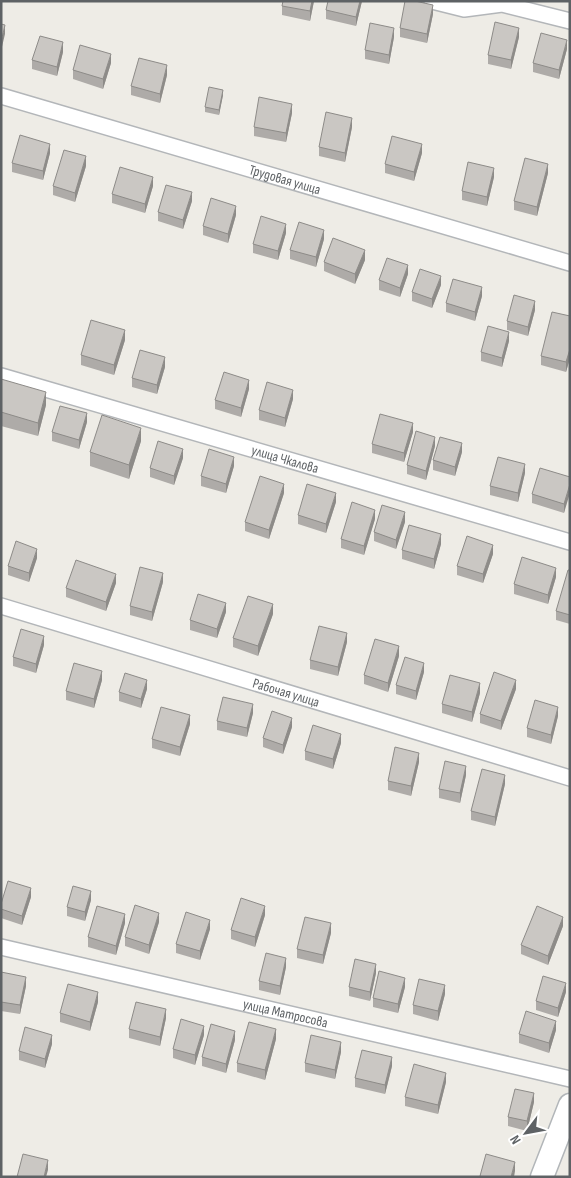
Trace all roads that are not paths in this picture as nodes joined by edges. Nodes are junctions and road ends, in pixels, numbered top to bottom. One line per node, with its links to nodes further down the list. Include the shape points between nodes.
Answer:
1 (432, 1): 2 (street, via 464,9 502,4)
2 (570, 21)
3 (1, 96): 4 (street, Трудовая улица)
4 (570, 263)
5 (1, 376): 6 (street, улица Чкалова)
6 (570, 542)
7 (1, 606): 8 (street, Рабочая улица)
8 (570, 778)
9 (1, 947): 10 (street, улица Матросова)
10 (570, 1079)
11 (570, 1104): 12 (street)
12 (542, 1177)

